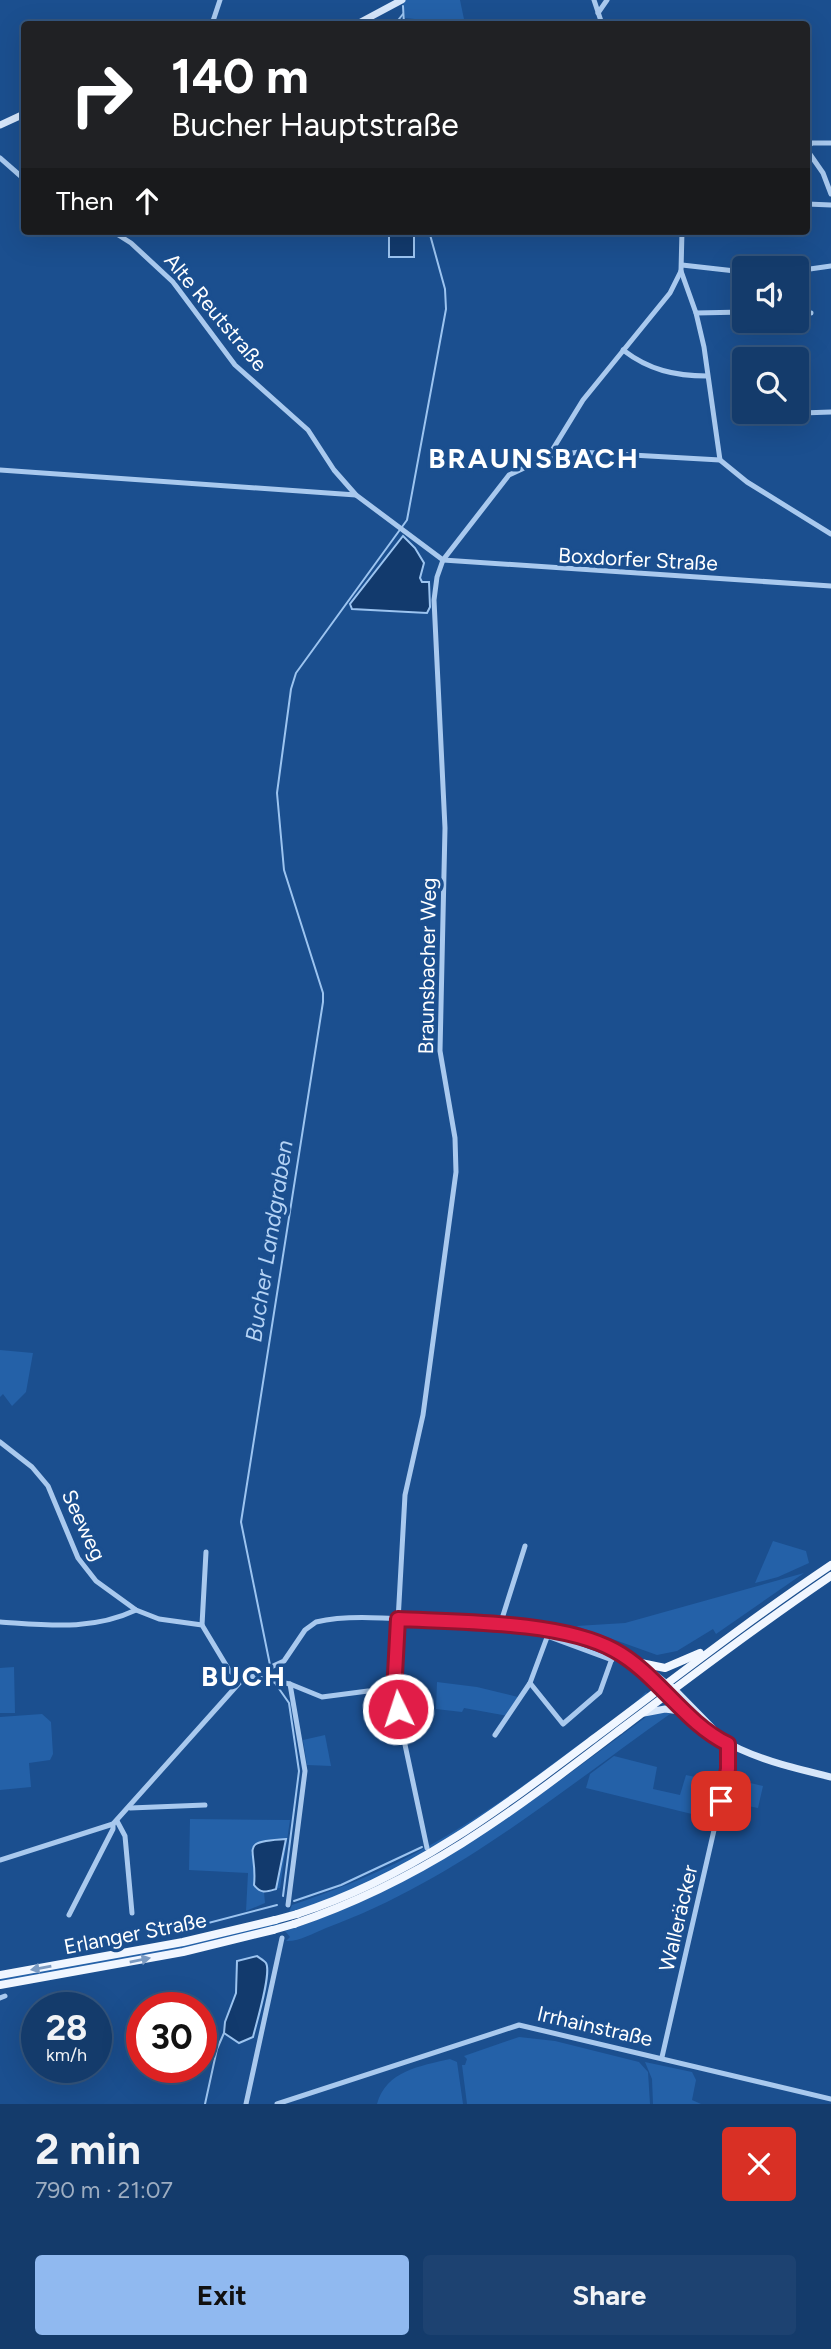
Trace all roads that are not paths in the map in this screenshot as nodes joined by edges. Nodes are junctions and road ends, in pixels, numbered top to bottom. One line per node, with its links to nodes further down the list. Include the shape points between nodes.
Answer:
1 (220, 0): 6 (street)
2 (402, 0): 7 (street)
3 (594, 0): 5 (street)
4 (607, 0): 5 (street)
5 (598, 13): 8 (street)
6 (213, 21)
7 (363, 21)
8 (601, 21)
9 (21, 115): 10 (street)
10 (0, 125)
11 (831, 143): 12 (street)
12 (810, 145)
13 (810, 153): 16 (street)
14 (0, 158): 15 (street)
15 (21, 176)
16 (831, 194)
17 (810, 204): 18 (street)
18 (831, 205)
19 (118, 235): 34 (street, Alte Reutstraße, via 173,282 235,365 308,430)
20 (682, 235): 22 (street)
21 (831, 266): 23 (street)
22 (681, 268): 24 (street); 26 (street); 27 (street, via 670,293)
23 (809, 269)
24 (732, 271)
25 (732, 312): 26 (street)
26 (696, 313): 28 (street)
27 (624, 350): 28 (street, via 668,373); 31 (street, via 583,400)
28 (707, 376): 32 (street)
29 (831, 412): 30 (street)
30 (809, 413)
31 (548, 457): 32 (street, via 601,451); 36 (street, via 509,475)
32 (720, 460): 35 (street)
33 (0, 470): 34 (street)
34 (356, 495): 36 (street, Alte Reutstraße)
35 (831, 534)
36 (443, 561): 37 (street, Boxdorfer Straße); 44 (street, Braunsbacher Weg, via 434,600 445,839 439,1044 456,1172 423,1415 405,1495)
37 (831, 586)
38 (0, 1442): 43 (street, Seeweg, via 33,1467 48,1486 86,1571)
39 (525, 1546): 47 (street)
40 (206, 1552): 46 (street)
41 (831, 1565): 49 (main road)
42 (831, 1576): 57 (main road)
43 (135, 1610): 45 (street, via 94,1624); 46 (street, Seeweg, via 159,1619)
44 (398, 1619): 47 (street); 53 (street, via 316,1622 289,1657); 58 (street, Braunsbacher Weg)
45 (0, 1622)
46 (202, 1625): 54 (street)
47 (499, 1625): 48 (street)
48 (548, 1634): 50 (street); 51 (street); 55 (street)
49 (715, 1647): 52 (main road, via 665,1668); 57 (main road)
50 (615, 1650): 51 (street); 52 (street); 57 (street)
51 (612, 1660): 55 (street, via 600,1692 563,1724)
52 (641, 1663): 57 (street)
53 (248, 1676): 54 (street); 56 (street)
54 (240, 1681): 65 (street)
55 (530, 1683): 61 (street)
56 (290, 1684): 58 (street, via 322,1697); 69 (street, via 306,1771)
57 (667, 1689): 59 (main road, Erlanger Straße); 60 (street); 62 (street); 73 (main road, Erlanger Straße, one-way to 73, bridge, via 442,1848 375,1884 275,1920 183,1942)
58 (394, 1693): 67 (street, Braunsbacher Weg)
59 (643, 1713): 60 (street, via 665,1709); 74 (main road, Erlanger Straße, one-way to 59, bridge, via 183,1952 294,1924 368,1897 441,1859)
60 (684, 1713): 62 (street)
61 (495, 1735)
62 (728, 1744): 63 (street, via 763,1761); 75 (street, Walleräcker, via 728,1769)
63 (831, 1777)
64 (205, 1805): 65 (street)
65 (130, 1808): 66 (street)
66 (115, 1823): 68 (street); 70 (street, via 125,1836); 71 (street)
67 (427, 1848)
68 (0, 1860)
69 (288, 1905)
70 (132, 1913)
71 (69, 1915)
72 (282, 1938): 77 (street)
73 (0, 1975)
74 (0, 1985)
75 (662, 2057): 76 (street, Irrhainstraße); 78 (street, Irrhainstraße, via 520,2025)
76 (831, 2098)
77 (246, 2104)
78 (276, 2104)

